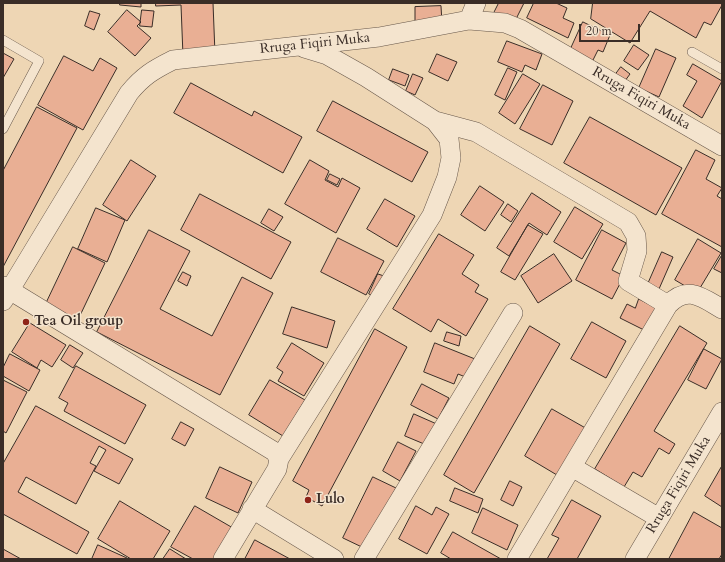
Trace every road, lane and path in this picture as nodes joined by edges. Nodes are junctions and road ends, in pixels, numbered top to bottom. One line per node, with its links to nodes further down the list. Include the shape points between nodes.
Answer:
1 (473, 12): 3 (street, Rruga Fiqiri Muka, via 379,36); 8 (street, Rruga Fiqiri Muka, via 520,29)
2 (3, 40): 7 (lane, via 39,61)
3 (298, 46): 6 (street, via 328,55 345,64); 9 (street, Rruga Fiqiri Muka, via 174,60 152,70 140,79 128,93)
4 (692, 52): 5 (lane)
5 (722, 69)
6 (435, 121): 10 (street, via 476,132 628,222 636,236 637,251 628,281); 14 (street, via 449,139 451,158 447,177 432,215)
7 (3, 129)
8 (722, 146)
9 (5, 292): 14 (street, via 268,446)
10 (668, 305): 11 (street, via 675,297 694,294); 15 (street)
11 (722, 309)
12 (513, 313): 20 (street)
13 (722, 412): 17 (street, Rruga Fiqiri Muka)
14 (279, 459): 16 (street, via 277,469)
15 (572, 467): 17 (street); 21 (street)
16 (252, 509): 18 (street); 19 (street)
17 (659, 518): 22 (street, Rruga Fiqiri Muka)
18 (223, 559)
19 (334, 559)
20 (364, 559)
21 (517, 559)
22 (635, 559)

